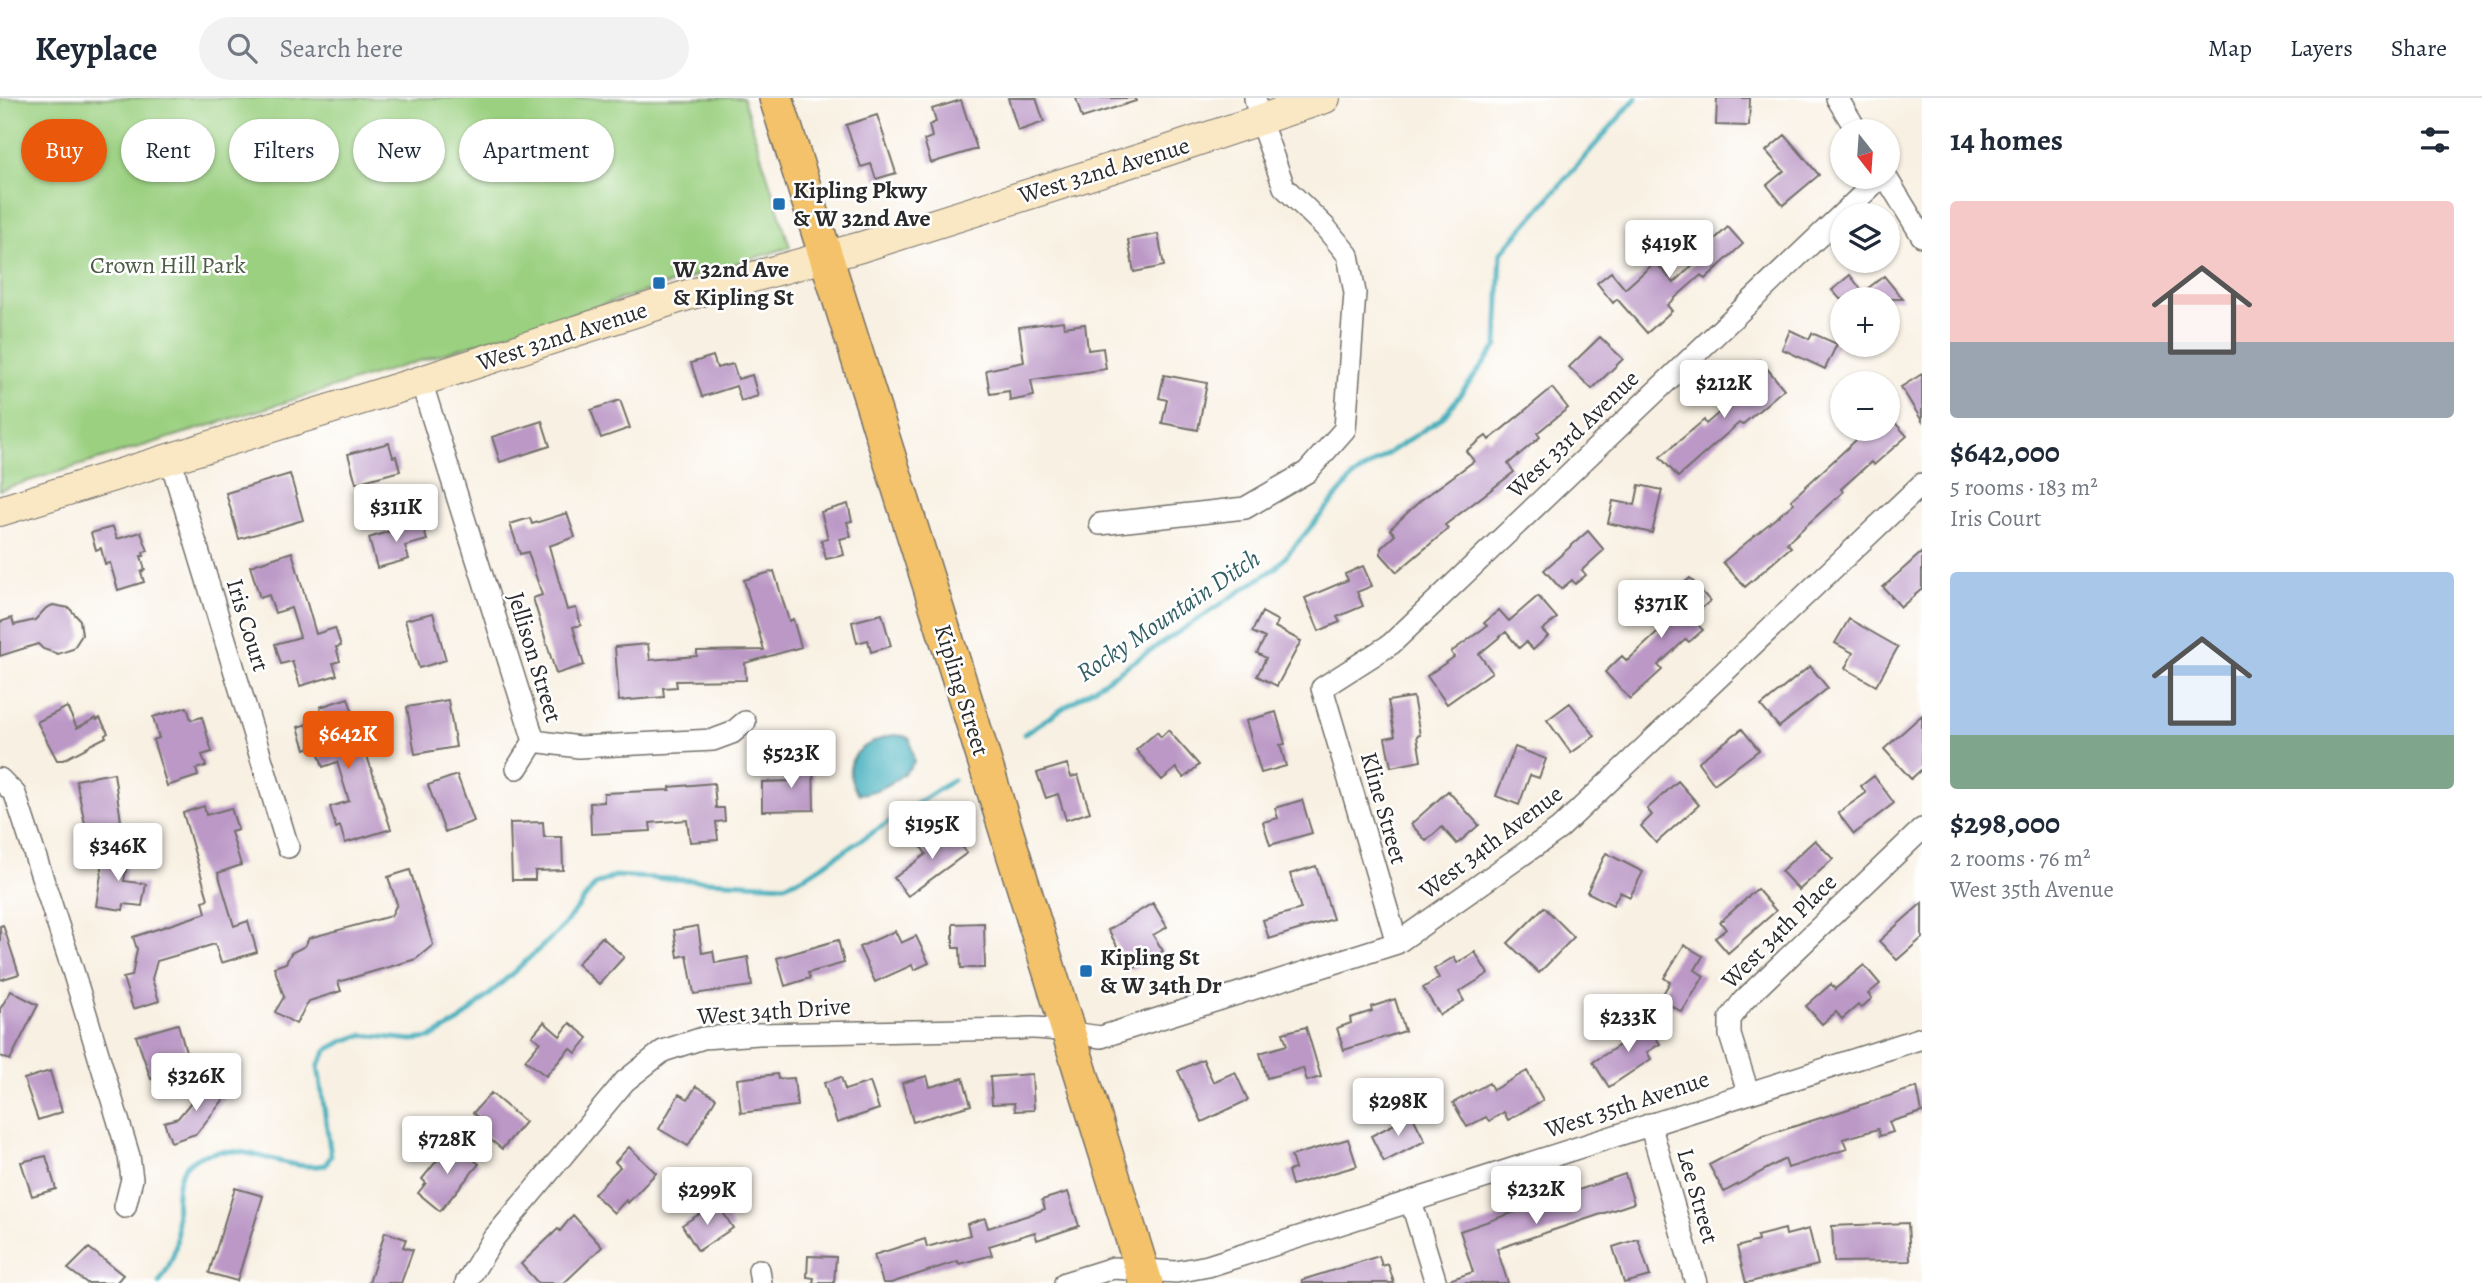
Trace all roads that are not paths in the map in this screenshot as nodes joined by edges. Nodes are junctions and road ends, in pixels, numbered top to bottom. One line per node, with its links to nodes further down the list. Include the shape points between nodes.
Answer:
1 (775, 98): 9 (main road, Kipling Street)
2 (1325, 98): 4 (street, West 32nd Avenue)
3 (1837, 98): 5 (street)
4 (1258, 109): 9 (street, West 32nd Avenue); 14 (street, via 1284,187 1348,256 1355,293 1345,429 1307,472 1245,508)
5 (1850, 119)
6 (1870, 189): 15 (street, West 33rd Avenue, via 1391,644)
7 (1891, 189): 8 (street)
8 (1922, 236)
9 (826, 257): 10 (street, West 32nd Avenue, via 688,295); 23 (main road, Kipling Street)
10 (421, 381): 11 (street, West 32nd Avenue); 17 (street, Jellison Street)
11 (170, 458): 13 (street, West 32nd Avenue); 21 (street, Iris Court)
12 (1922, 484): 22 (street, West 34th Avenue, via 1559,829)
13 (0, 511)
14 (1100, 524)
15 (1322, 688): 22 (street, Kline Street)
16 (745, 722): 17 (street, Jellison Street, via 713,740 579,747)
17 (534, 741): 18 (street)
18 (517, 768)
19 (0, 779): 28 (street, via 15,794 129,1156 132,1179)
20 (1922, 829): 25 (street, West 34th Place, via 1743,1001 1730,1019 1730,1035)
21 (288, 847)
22 (1397, 943): 23 (street, West 34th Avenue, via 1101,1037)
23 (1069, 1034): 29 (main road, Kipling Street); 30 (street, West 34th Drive, via 1038,1026 759,1034 702,1038 663,1051 625,1081 493,1239)
24 (1922, 1038): 25 (street, West 35th Avenue)
25 (1748, 1092): 26 (street, West 35th Avenue)
26 (1650, 1124): 27 (street, West 35th Avenue); 33 (street, Lee Street)
27 (1411, 1201): 29 (street, West 35th Avenue, via 1208,1266); 32 (street)
28 (125, 1207)
29 (1145, 1277): 31 (street, West 35th Avenue, via 1113,1268)
30 (466, 1283)
31 (1065, 1283)
32 (1436, 1283)
33 (1696, 1283)

